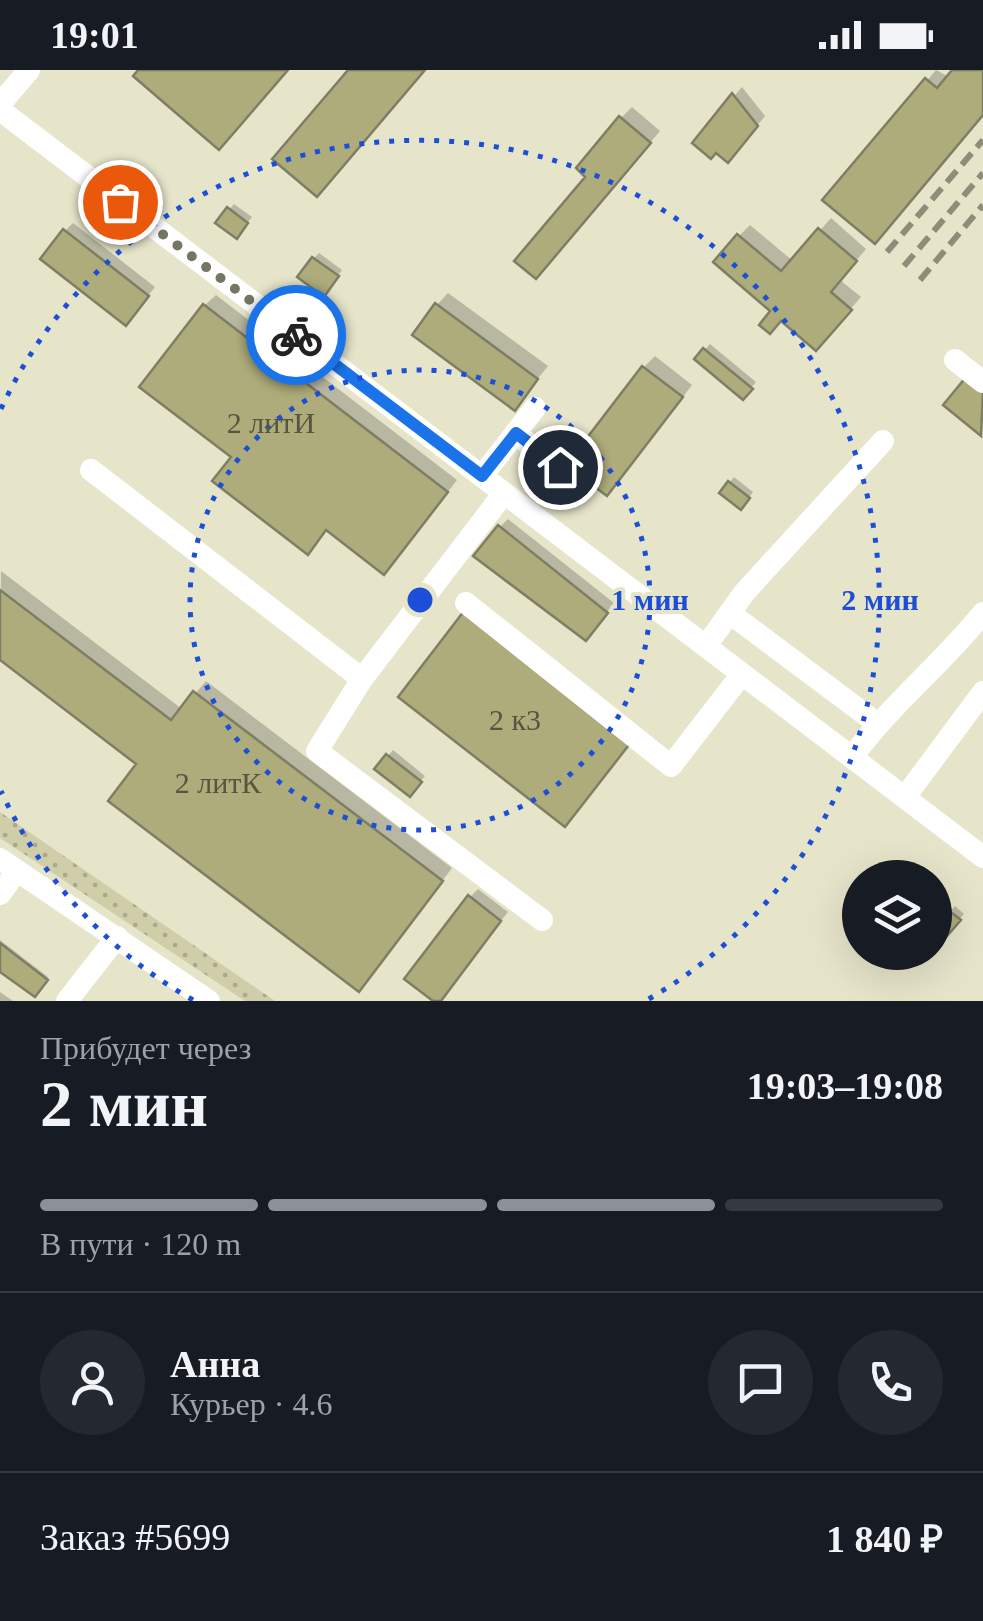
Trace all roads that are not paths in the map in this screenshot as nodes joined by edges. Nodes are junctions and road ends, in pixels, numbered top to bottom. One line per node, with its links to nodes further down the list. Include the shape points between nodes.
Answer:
1 (29, 70): 2 (street)
2 (0, 107): 9 (street)
3 (955, 360): 4 (street)
4 (983, 382)
5 (535, 408): 6 (street)
6 (516, 433): 9 (street); 10 (street)
7 (883, 441): 14 (street)
8 (91, 470): 17 (street)
9 (482, 476): 11 (street)
10 (582, 484)
11 (504, 493): 15 (street); 17 (street)
12 (466, 603): 16 (street, via 670,766)
13 (983, 613): 19 (street)
14 (731, 614): 15 (street); 19 (street)
15 (706, 646): 16 (street)
16 (742, 674): 20 (street)
17 (362, 680): 25 (street, via 317,752)
18 (983, 692): 21 (street)
19 (878, 724): 20 (street)
20 (852, 758): 21 (street)
21 (905, 797): 22 (street)
22 (983, 857)
23 (8, 865): 24 (street); 26 (street)
24 (0, 894)
25 (542, 920)
26 (117, 937): 27 (street); 28 (street)
27 (67, 1001)
28 (209, 1001)

